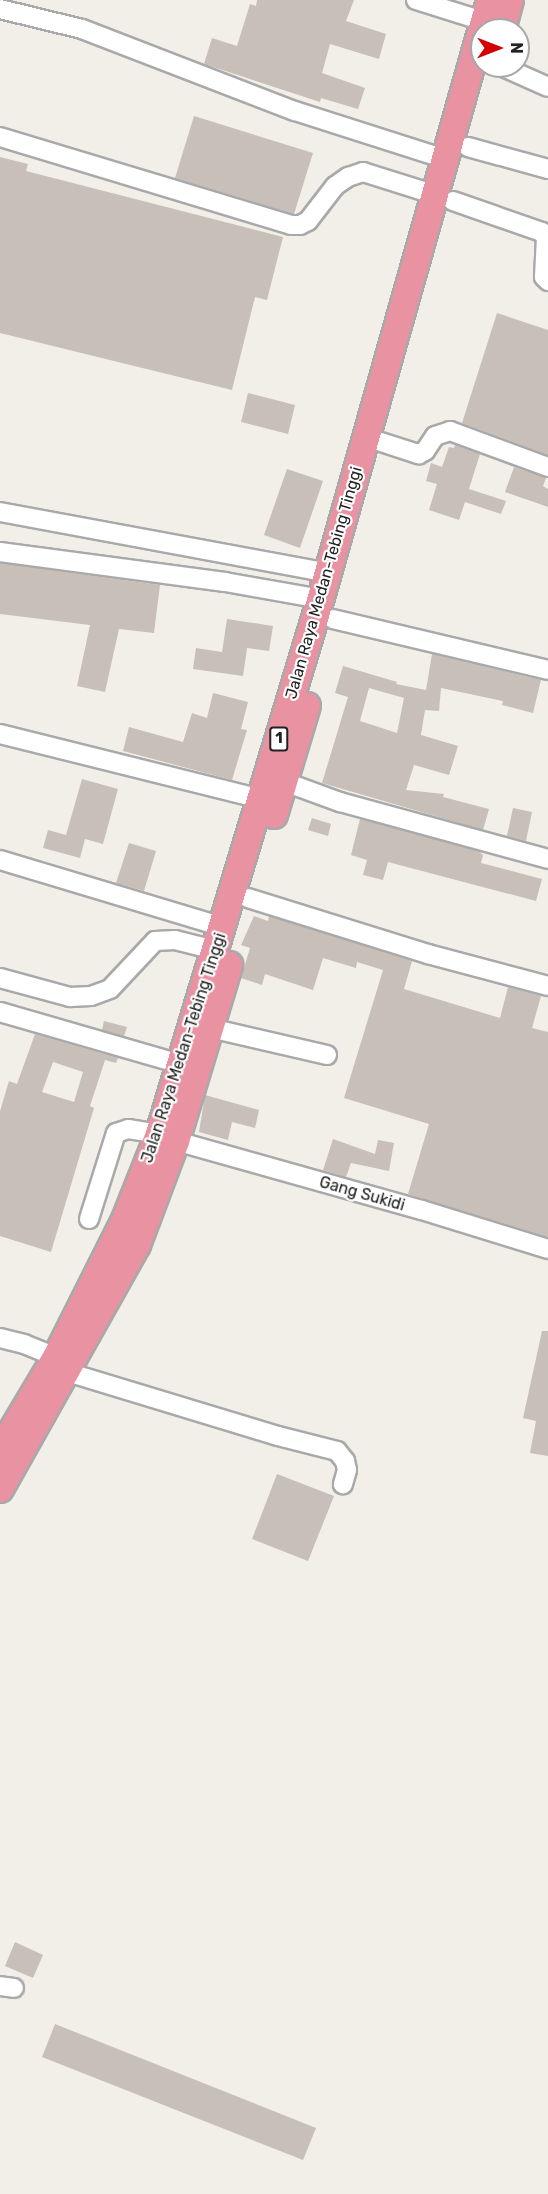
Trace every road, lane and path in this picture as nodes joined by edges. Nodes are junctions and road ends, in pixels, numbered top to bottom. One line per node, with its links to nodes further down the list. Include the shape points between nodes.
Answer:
1 (416, 0): 4 (street)
2 (510, 0): 4 (highway, Jalan Raya Medan-Tebing Tinggi / 1)
3 (0, 9): 10 (street, via 82,29 296,111)
4 (492, 17): 10 (highway, Jalan Raya Medan-Tebing Tinggi / 1)
5 (488, 78): 9 (highway, Jalan Raya Medan-Tebing Tinggi / 1)
6 (528, 78): 7 (street)
7 (548, 87)
8 (0, 137): 12 (street, via 291,225 308,221 335,186 363,172)
9 (468, 147): 11 (street); 12 (highway, Jalan Raya Medan-Tebing Tinggi / 1)
10 (445, 159): 12 (highway, Jalan Raya Medan-Tebing Tinggi / 1)
11 (548, 169)
12 (445, 198): 13 (street, via 542,232 546,237 544,277); 14 (highway, Jalan Raya Medan-Tebing Tinggi / 1); 18 (highway, Jalan Raya Medan-Tebing Tinggi / 1)
13 (548, 281)
14 (381, 442): 15 (street, via 418,454 435,436 450,431); 19 (highway, Jalan Raya Medan-Tebing Tinggi / 1)
15 (548, 466)
16 (0, 512): 18 (street)
17 (0, 552): 19 (street, via 225,582)
18 (328, 573): 19 (highway, Jalan Raya Medan-Tebing Tinggi / 1)
19 (327, 609): 20 (street); 22 (highway, Jalan Raya Medan-Tebing Tinggi / 1); 23 (highway, Jalan Raya Medan-Tebing Tinggi / 1)
20 (548, 670)
21 (0, 734): 23 (street)
22 (285, 782): 24 (street, via 340,802); 26 (highway, Jalan Raya Medan-Tebing Tinggi / 1)
23 (261, 799): 27 (highway, Jalan Raya Medan-Tebing Tinggi / 1)
24 (548, 859)
25 (0, 860): 27 (street)
26 (248, 898): 29 (street, via 428,954); 31 (highway, Jalan Raya Medan-Tebing Tinggi / 1)
27 (219, 939): 28 (street, via 155,941 110,989 91,996 70,997); 33 (highway, Jalan Raya Medan-Tebing Tinggi / 1)
28 (0, 978)
29 (548, 986)
30 (0, 1012): 33 (street)
31 (210, 1028): 32 (street); 34 (highway, Jalan Raya Medan-Tebing Tinggi / 1)
32 (327, 1055)
33 (180, 1064): 34 (highway, Jalan Raya Medan-Tebing Tinggi / 1)
34 (167, 1138): 35 (street, Gang Sukidi, via 128,1129 116,1133); 36 (street, Gang Sukidi); 38 (highway, Jalan Raya Medan-Tebing Tinggi / 1, via 124,1222)
35 (89, 1219)
36 (548, 1250)
37 (0, 1338): 38 (street, via 24,1344)
38 (61, 1364): 39 (highway, Jalan Raya Medan-Tebing Tinggi / 1); 40 (street, via 278,1436 337,1451 347,1470); 41 (highway, Jalan Raya Medan-Tebing Tinggi / 1)
39 (0, 1451)
40 (343, 1484)
41 (0, 1489)

